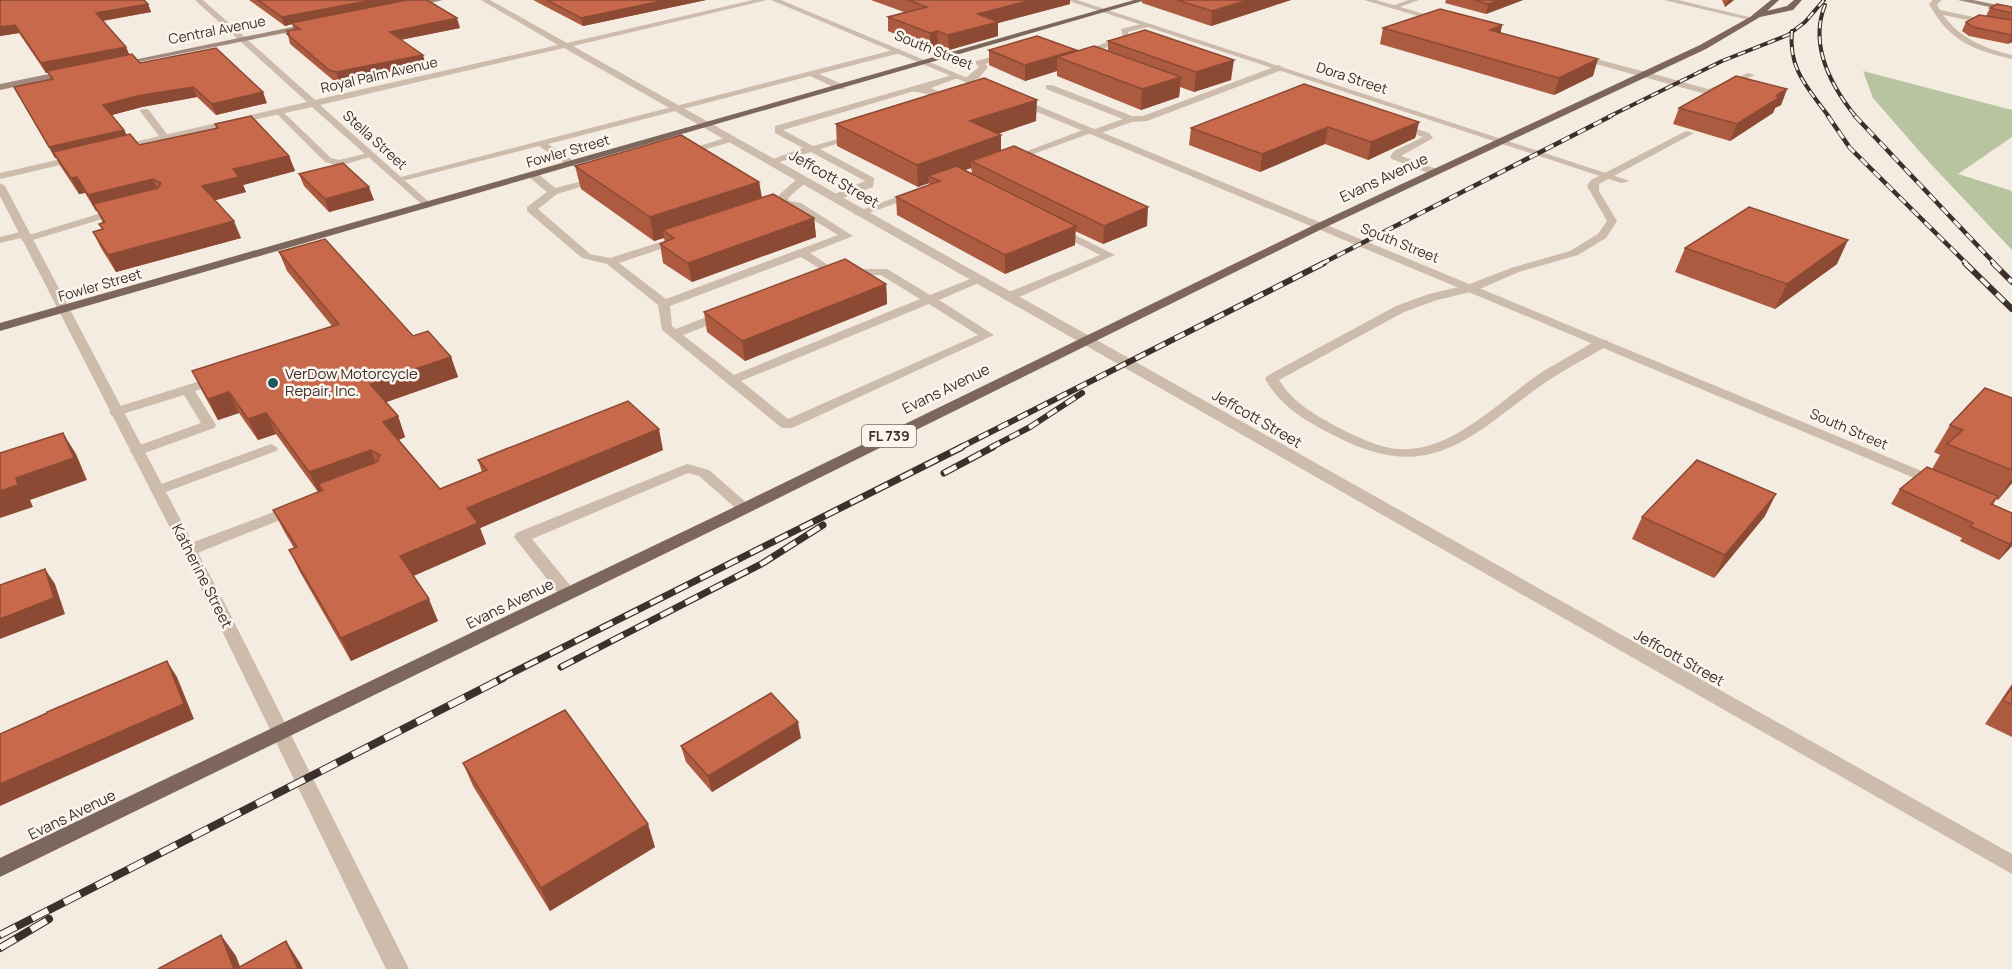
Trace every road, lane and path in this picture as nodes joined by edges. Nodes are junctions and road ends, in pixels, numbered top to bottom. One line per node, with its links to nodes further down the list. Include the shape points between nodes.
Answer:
1 (198, 0): 26 (street, Stella Street)
2 (439, 0): 15 (street)
3 (485, 0): 28 (street, Jeffcott Street)
4 (763, 0): 28 (street, Royal Palm Avenue)
5 (775, 0): 29 (street, South Street)
6 (1070, 0): 18 (street, Dora Street)
7 (1142, 0): 18 (main road, Fowler Street)
8 (1368, 0): 16 (street)
9 (1415, 0): 16 (street)
10 (1668, 0): 20 (street)
11 (1774, 0): 20 (main road, Evans Avenue / FL 739)
12 (1798, 0): 20 (main road, via 1790,8)
13 (1938, 0): 19 (street, via 1933,4)
14 (1962, 0): 17 (street)
15 (404, 7)
16 (1395, 7): 21 (street)
17 (2012, 10)
18 (1103, 11): 23 (street, Dora Street); 25 (main road, Fowler Street)
19 (1937, 12): 24 (street); 32 (street, via 1969,45)
20 (1754, 17): 39 (main road, Evans Avenue / FL 739, via 1703,47)
21 (1450, 22)
22 (323, 23): 26 (street, Central Avenue)
23 (1145, 25): 33 (street, via 1124,31 1127,37 1074,53); 36 (street, Dora Street)
24 (2012, 27)
25 (1026, 34): 27 (street); 34 (main road, Fowler Street)
26 (242, 39): 35 (street, Central Avenue); 52 (street, Stella Street)
27 (1041, 39)
28 (565, 46): 52 (street, Royal Palm Avenue); 54 (street, Jeffcott Street)
29 (897, 51): 34 (street, South Street); 38 (street)
30 (1015, 52): 41 (street, via 984,60 980,64 983,70)
31 (1571, 55): 39 (street)
32 (2012, 57)
33 (1096, 62)
34 (926, 63): 41 (street, South Street); 44 (main road, Fowler Street)
35 (104, 66)
36 (1279, 68): 42 (street, Dora Street); 50 (street)
37 (81, 71): 43 (street)
38 (811, 73): 44 (street); 54 (street)
39 (1643, 74): 40 (street, via 1709,92); 66 (main road, Evans Avenue / FL 739)
40 (1751, 75)
41 (963, 78): 46 (street); 48 (street, South Street)
42 (1323, 83): 47 (street); 66 (street, Dora Street)
43 (0, 87)
44 (841, 87): 59 (main road, Fowler Street)
45 (1049, 87): 57 (street)
46 (923, 88): 51 (street); 69 (street, via 778,128)
47 (1308, 89)
48 (994, 91): 51 (street); 61 (street, South Street)
49 (1188, 95): 50 (street)
50 (1198, 99): 57 (street)
51 (966, 100): 53 (street)
52 (315, 104): 56 (street, Royal Palm Avenue); 72 (street, Stella Street)
53 (946, 106)
54 (676, 108): 59 (street, Jeffcott Street); 67 (street)
55 (145, 111): 64 (street)
56 (280, 112): 64 (street, Royal Palm Avenue); 72 (street, via 328,160 339,163)
57 (1131, 119): 61 (street)
58 (1384, 121): 77 (street, via 1426,135 1428,138 1395,157)
59 (708, 125): 63 (main road, Fowler Street); 65 (street, Jeffcott Street)
60 (867, 131): 69 (street)
61 (1093, 131): 75 (street); 95 (street, South Street)
62 (1689, 133): 79 (street)
63 (676, 134): 68 (street); 76 (main road, Fowler Street)
64 (165, 138): 70 (street, Royal Palm Avenue)
65 (731, 139): 68 (street); 74 (street, Jeffcott Street)
66 (1501, 140): 77 (main road, Evans Avenue / FL 739); 79 (street, Dora Street)
67 (540, 143): 76 (street); 82 (street)
68 (698, 148): 73 (street)
69 (811, 149): 74 (street); 88 (street, via 870,180 869,185)
70 (111, 150)
71 (89, 155): 80 (street)
72 (372, 155): 82 (street, Stella Street)
73 (671, 156)
74 (770, 162): 83 (street, Jeffcott Street)
75 (1002, 162)
76 (572, 164): 78 (main road, Fowler Street)
77 (1435, 172): 95 (main road, Evans Avenue / FL 739)
78 (533, 175): 87 (street); 90 (main road, Fowler Street)
79 (1608, 175): 84 (street, Dora Street); 102 (street, via 1592,186 1612,221 1602,236 1574,253)
80 (0, 176)
81 (607, 176): 87 (street)
82 (398, 179): 90 (street, Stella Street)
83 (802, 180): 88 (street, Jeffcott Street); 89 (street, via 783,197)
84 (1625, 181)
85 (0, 186): 97 (street, Katherine Street)
86 (926, 189): 93 (street)
87 (553, 192): 100 (street, via 531,209 586,255)
88 (834, 198): 93 (street, Jeffcott Street)
89 (784, 204): 92 (street); 99 (street, via 797,205 847,236)
90 (426, 206): 107 (main road, Fowler Street)
91 (126, 209): 97 (street)
92 (762, 211)
93 (859, 213): 101 (street, Jeffcott Street)
94 (1048, 224): 103 (street, via 1109,255)
95 (1320, 226): 102 (street, South Street); 110 (main road, Evans Avenue / FL 739)
96 (697, 233): 100 (street)
97 (25, 237): 98 (street); 107 (street, Katherine Street)
98 (0, 240)
99 (802, 253): 104 (street, via 827,275 883,271); 105 (street)
100 (610, 262): 105 (street)
101 (977, 280): 103 (street, Jeffcott Street); 104 (street)
102 (1471, 288): 111 (street, South Street); 111 (street, via 1400,309 1272,379 1295,410 1363,445 1402,454 1431,450 1463,435 1548,375)
103 (1008, 297): 110 (street, Jeffcott Street)
104 (929, 299): 113 (street); 113 (street, via 988,335 787,425)
105 (664, 304): 109 (street, via 666,327)
106 (738, 309): 109 (street)
107 (63, 310): 108 (main road, Fowler Street); 115 (street, Katherine Street)
108 (0, 327)
109 (674, 334): 113 (street)
110 (1084, 340): 121 (main road, Evans Avenue / FL 739); 125 (street, Jeffcott Street)
111 (1602, 343): 118 (street, South Street)
112 (232, 375): 114 (street)
113 (732, 380)
114 (188, 390): 115 (street); 117 (street, via 209,425)
115 (117, 412): 117 (street, Katherine Street)
116 (271, 448): 119 (street)
117 (137, 451): 119 (street, Katherine Street)
118 (1950, 488)
119 (158, 490): 122 (street, Katherine Street)
120 (311, 503): 122 (street)
121 (744, 508): 123 (main road, Evans Avenue / FL 739); 123 (street, via 704,473 687,468 522,537)
122 (189, 550): 124 (street, Katherine Street)
123 (568, 594): 124 (main road, Evans Avenue / FL 739)
124 (280, 733): 126 (main road, Evans Avenue / FL 739); 127 (street, Katherine Street)
125 (2012, 865)
126 (0, 868)
127 (398, 969)

